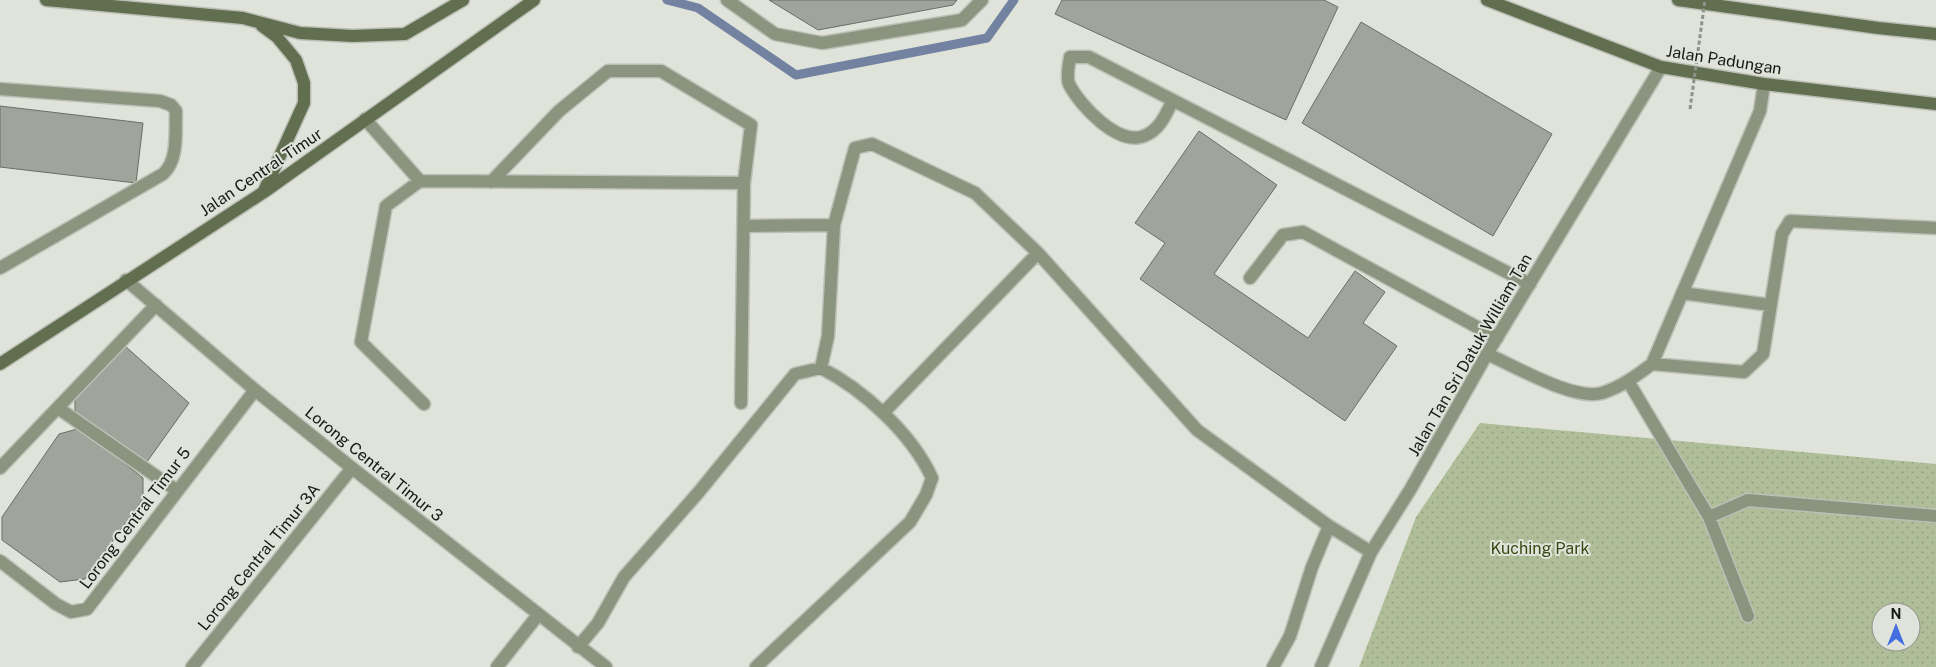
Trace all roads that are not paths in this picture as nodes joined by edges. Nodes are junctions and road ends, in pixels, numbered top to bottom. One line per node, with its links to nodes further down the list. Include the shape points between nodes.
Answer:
1 (46, 0): 8 (main road, via 243,18)
2 (463, 0): 8 (main road, via 405,34 300,33)
3 (534, 0): 15 (main road, Jalan Central Timur)
4 (727, 0): 5 (street, via 775,34 822,43 962,20)
5 (982, 0)
6 (1487, 0): 10 (main road, Jalan Padungan)
7 (1678, 0): 9 (main road)
8 (256, 22): 19 (main road, via 277,37 296,60 304,82 304,103)
9 (1936, 34)
10 (1661, 67): 11 (main road, Jalan Padungan); 27 (street, Jalan Tan Sri Datuk William Tan)
11 (1764, 84): 14 (main road, Jalan Padungan); 28 (street, via 1760,111)
12 (0, 89): 24 (street, via 160,101 176,111 171,167)
13 (1173, 100): 13 (street, via 1089,57 1070,57 1068,82 1090,113 1122,137 1144,136 1150,132 1161,124); 27 (street)
14 (1936, 104)
15 (365, 119): 16 (street); 19 (main road, Jalan Central Timur)
16 (420, 181): 17 (street); 39 (street, via 386,206 361,342)
17 (491, 182): 18 (street); 18 (street, via 559,111 608,71 661,71 751,125)
18 (744, 183): 21 (street)
19 (264, 192): 26 (main road, Jalan Central Timur)
20 (834, 224): 21 (street); 23 (street, via 855,148 872,144 975,194); 35 (street, via 828,336)
21 (745, 226): 38 (street)
22 (1936, 228): 30 (street, via 1790,221 1782,234)
23 (1038, 253): 41 (street); 47 (street, via 1197,430)
24 (0, 268)
25 (1250, 278): 31 (street, via 1284,235 1303,232)
26 (126, 280): 29 (street, Lorong Central Timur 3); 33 (main road, Jalan Central Timur)
27 (1530, 284): 31 (street, Jalan Tan Sri Datuk William Tan)
28 (1682, 293): 30 (street); 34 (street)
29 (156, 305): 37 (street, Lorong Central Timur 3); 40 (street)
30 (1770, 305): 34 (street, via 1763,354 1744,372)
31 (1497, 338): 32 (street, Jalan Tan Sri Datuk William Tan)
32 (1488, 354): 36 (street, via 1569,392 1600,393); 48 (street, Jalan Tan Sri Datuk William Tan)
33 (1, 361)
34 (1652, 364): 36 (street)
35 (821, 368): 41 (street); 52 (street, via 795,374 624,578 598,623)
36 (1628, 381): 46 (street)
37 (255, 390): 43 (street, Lorong Central Timur 3); 44 (street, Lorong Central Timur 5)
38 (741, 403)
39 (424, 404)
40 (58, 408): 42 (street); 44 (street)
41 (884, 412): 56 (street, via 925,462 932,478 926,495 910,522)
42 (0, 468)
43 (352, 468): 50 (street, Lorong Central Timur 3); 53 (street, Lorong Central Timur 3A)
44 (176, 490): 49 (street, Lorong Central Timur 5, via 87,608 71,612 56,604)
45 (1936, 516): 46 (street, via 1748,500)
46 (1709, 517): 51 (street)
47 (1329, 526): 48 (street); 57 (street, via 1290,636)
48 (1371, 552): 58 (street, Jalan Tan Sri Datuk William Tan)
49 (0, 561)
50 (538, 615): 52 (street, Lorong Central Timur 3); 54 (street)
51 (1748, 616)
52 (578, 647): 55 (street, Lorong Central Timur 3)
53 (192, 667)
54 (498, 667)
55 (606, 667)
56 (756, 667)
57 (1273, 667)
58 (1321, 667)

